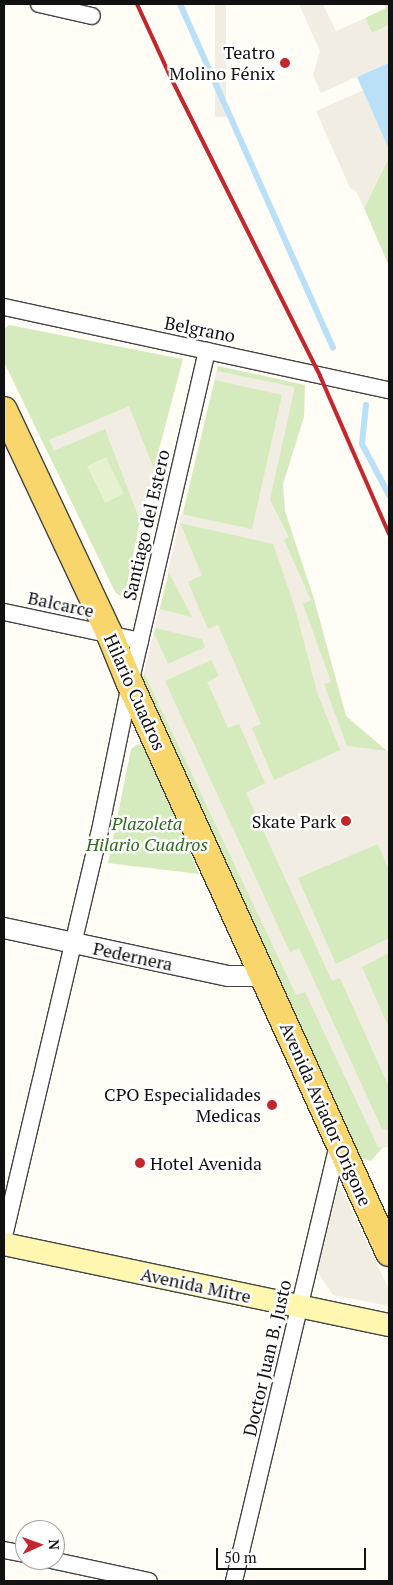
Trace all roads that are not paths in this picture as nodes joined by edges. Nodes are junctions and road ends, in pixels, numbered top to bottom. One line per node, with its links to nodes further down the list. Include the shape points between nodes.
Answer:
1 (39, 4): 2 (street)
2 (92, 16)
3 (4, 307): 4 (street, Belgrano)
4 (207, 351): 5 (street, Belgrano); 9 (street, Santiago del Estero)
5 (389, 390)
6 (4, 410): 8 (main road, Hilario Cuadros)
7 (4, 612): 8 (street, Balcarce)
8 (110, 635): 9 (street, Balcarce); 10 (main road, Hilario Cuadros)
9 (140, 640): 10 (street, Santiago del Estero)
10 (130, 684): 12 (street, Santiago del Estero); 13 (main road, Hilario Cuadros)
11 (4, 928): 12 (street, Pedernera)
12 (73, 943): 13 (street, Pedernera, via 228,976); 15 (street, Santiago del Estero)
13 (264, 976): 14 (main road, Avenida Aviador Origone)
14 (338, 1145): 17 (main road, Avenida Aviador Origone); 18 (street, Doctor Juan B. Justo)
15 (4, 1236)
16 (4, 1244): 18 (main road, Avenida Mitre)
17 (389, 1252)
18 (301, 1307): 19 (main road, Avenida Mitre); 22 (street, Doctor Juan B. Justo)
19 (389, 1325)
20 (65, 1563): 21 (street)
21 (149, 1581)
22 (234, 1581)

